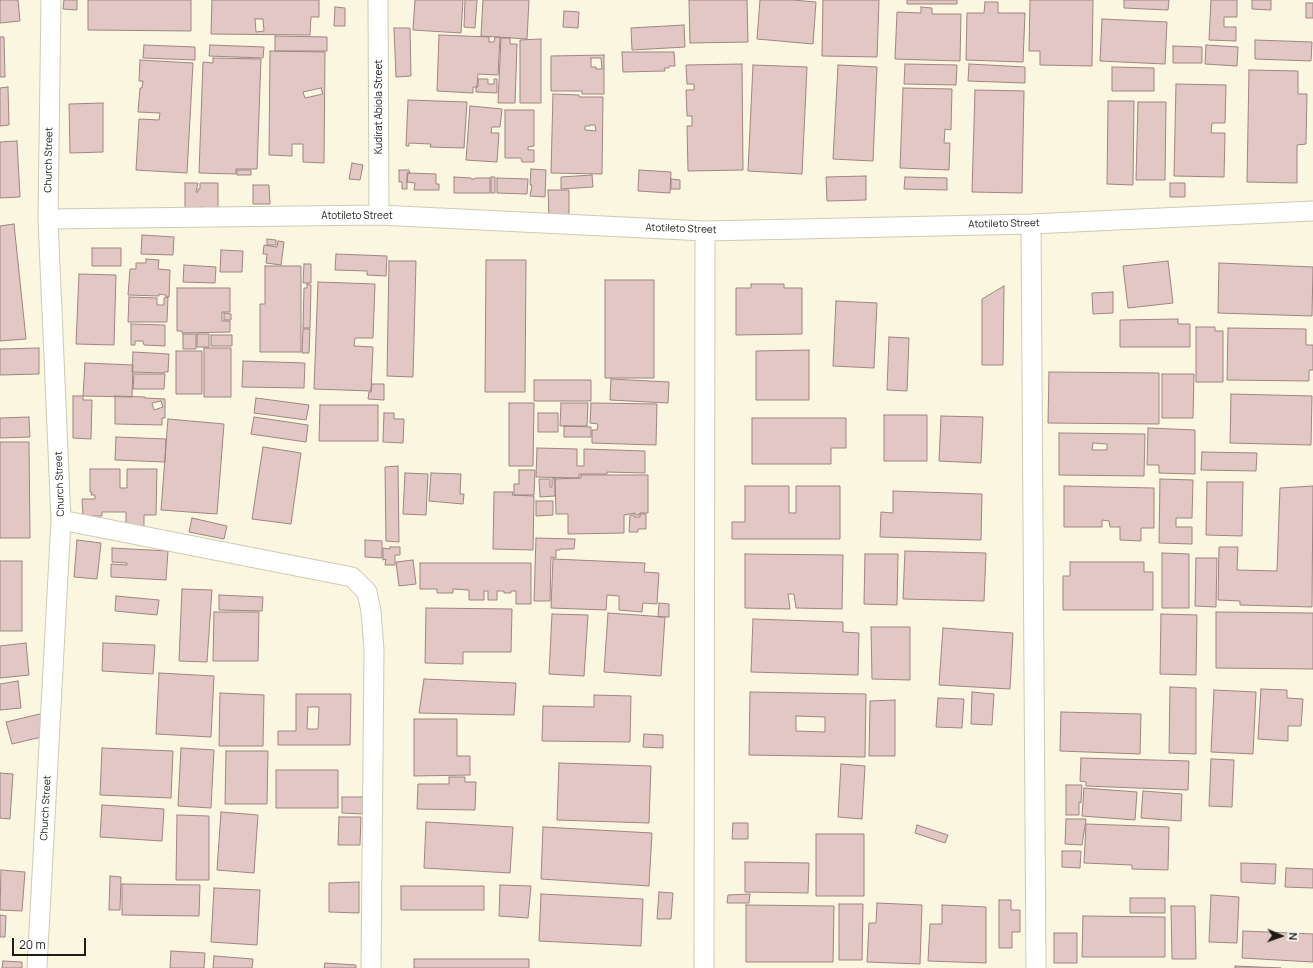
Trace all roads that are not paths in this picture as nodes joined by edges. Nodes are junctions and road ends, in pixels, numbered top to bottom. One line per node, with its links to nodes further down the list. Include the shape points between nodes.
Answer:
1 (51, 0): 5 (street, Church Street)
2 (378, 0): 4 (street, Kudirat Abiola Street)
3 (1313, 211): 6 (street, Atotileto Street)
4 (379, 215): 5 (street, Atotileto Street); 7 (street, Atotileto Street)
5 (48, 219): 8 (street, Church Street)
6 (1031, 224): 7 (street, Atotileto Street); 12 (street)
7 (705, 231): 11 (street)
8 (61, 520): 9 (street, Church Street); 10 (street, via 352,577 367,592 374,650)
9 (37, 968)
10 (371, 968)
11 (704, 968)
12 (1036, 968)

